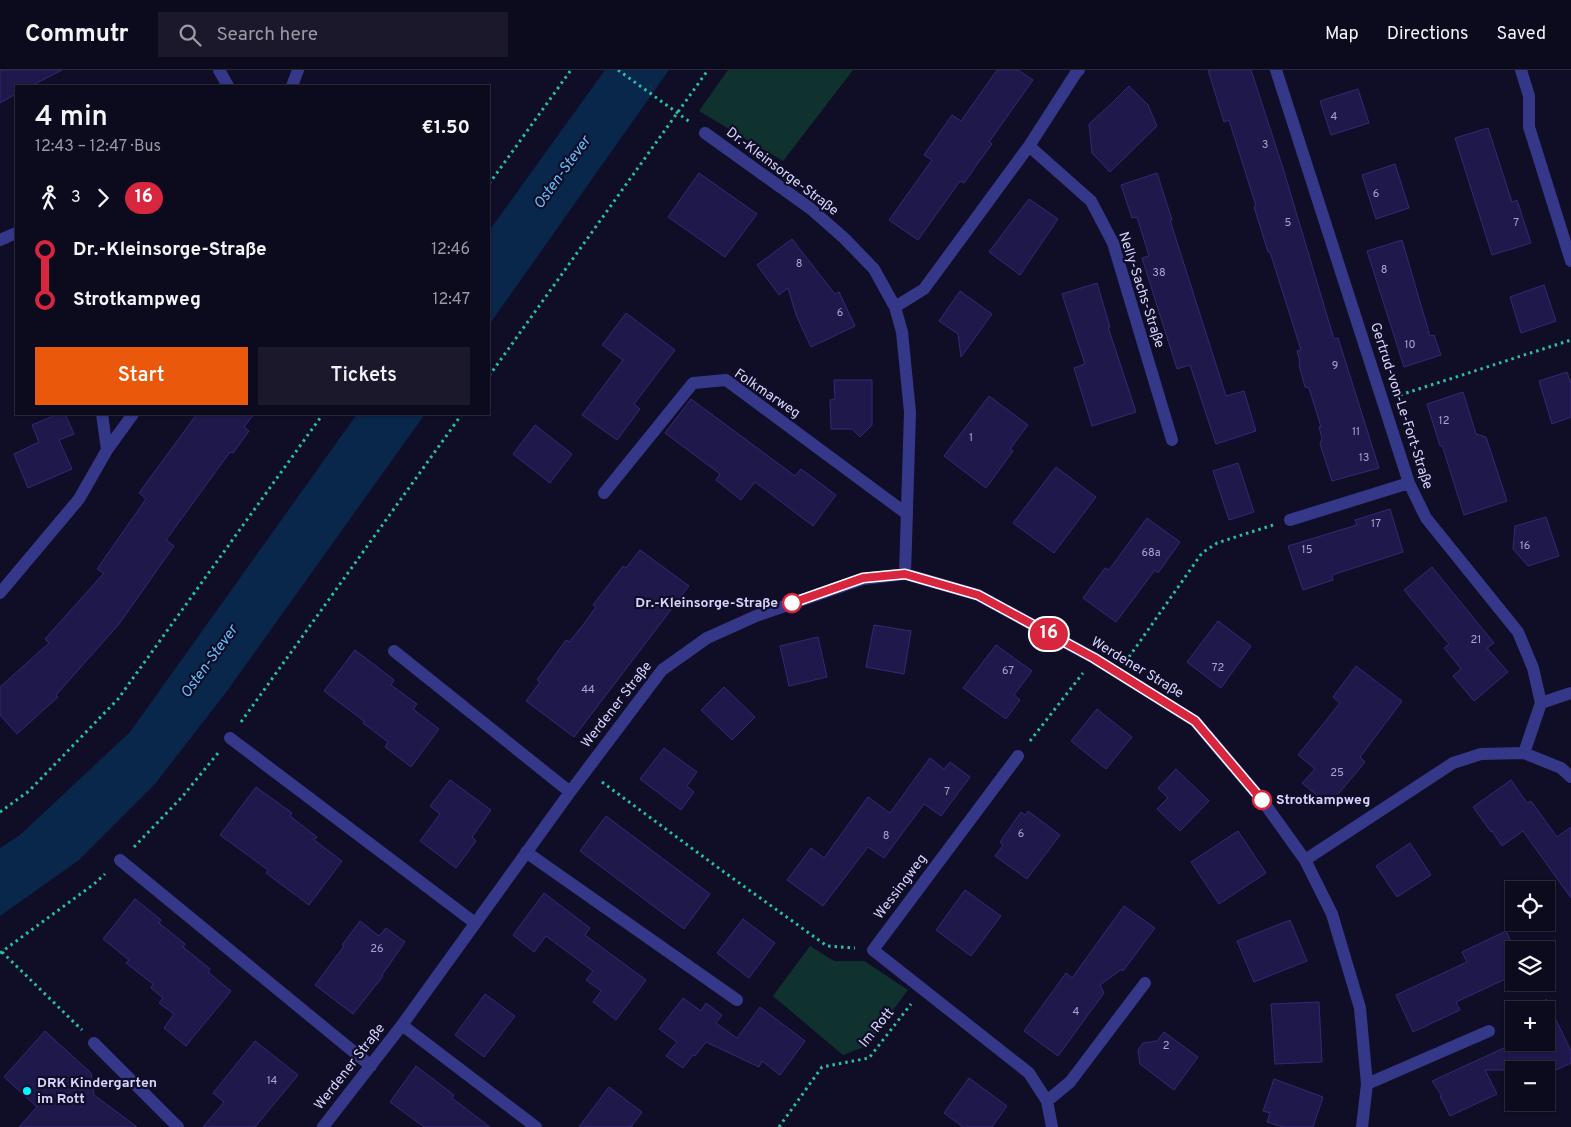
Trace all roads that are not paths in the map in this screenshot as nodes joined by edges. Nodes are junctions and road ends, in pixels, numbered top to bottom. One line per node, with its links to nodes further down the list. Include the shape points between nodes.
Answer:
1 (219, 70): 6 (street)
2 (298, 70): 7 (street)
3 (1079, 70): 9 (street)
4 (1276, 70): 18 (street, Gertrud-von-Le-Fort-Straße)
5 (1521, 70): 12 (street, via 1529,96 1529,127)
6 (227, 85)
7 (292, 85)
8 (705, 134): 13 (street, Dr.-Kleinsorge-Straße, via 811,209 844,238 874,269)
9 (1029, 146): 13 (street, via 924,289); 16 (street, Nelly-Sachs-Straße, via 1091,201 1113,243)
10 (15, 234): 11 (street)
11 (0, 240)
12 (1571, 261)
13 (895, 306): 20 (street, Dr.-Kleinsorge-Straße, via 902,332 910,412)
14 (102, 415): 17 (street)
15 (132, 415): 17 (street)
16 (1172, 440)
17 (106, 450): 23 (street, via 78,499)
18 (1409, 483): 21 (street); 26 (street, Gertrud-von-Le-Fort-Straße, via 1426,518 1518,632 1533,668)
19 (604, 493): 20 (street, Folkmarweg, via 693,383 726,380)
20 (907, 514): 22 (street, Dr.-Kleinsorge-Straße)
21 (1290, 520)
22 (905, 574): 31 (street, Werdener Straße, via 863,578 756,616 707,638 662,670); 34 (street, Werdener Straße, via 978,595 1094,658 1195,721 1262,800)
23 (0, 594)
24 (394, 651): 31 (street)
25 (1571, 693): 26 (street)
26 (1541, 703): 28 (street)
27 (230, 738): 35 (street)
28 (1524, 752): 30 (street, via 1561,768); 34 (street, via 1481,754 1453,763)
29 (1018, 756): 43 (street, Wessingweg, via 873,950 1028,1073)
30 (1571, 777)
31 (570, 792): 32 (street, Werdener Straße)
32 (526, 852): 35 (street, Werdener Straße); 37 (street)
33 (120, 860): 41 (street)
34 (1306, 860): 42 (street, Werdener Straße, via 1332,914 1360,1008)
35 (475, 923): 38 (street, Werdener Straße)
36 (1144, 983): 43 (street, via 1070,1082)
37 (736, 1000)
38 (402, 1025): 41 (street, Werdener Straße); 46 (street, Werdener Straße)
39 (1489, 1031): 42 (street)
40 (94, 1043): 44 (street)
41 (371, 1066): 45 (street, Werdener Straße)
42 (1367, 1084): 48 (street, Werdener Straße)
43 (1047, 1101): 47 (street)
44 (178, 1127)
45 (323, 1127)
46 (536, 1127)
47 (1052, 1127)
48 (1362, 1127)

